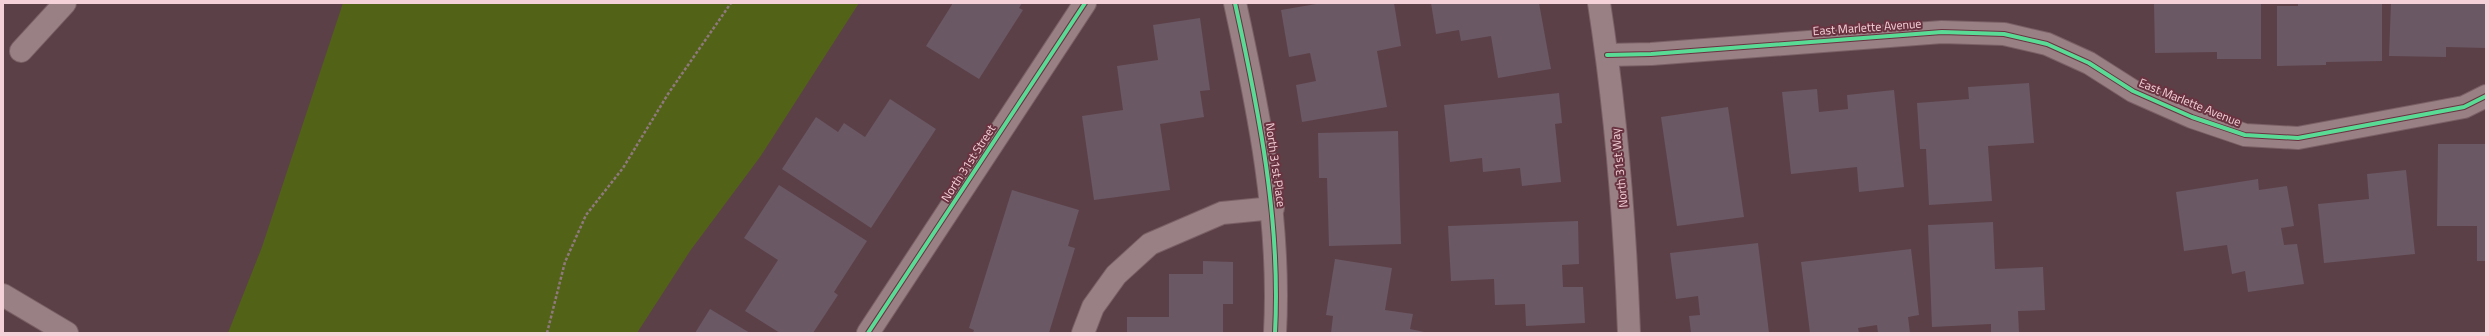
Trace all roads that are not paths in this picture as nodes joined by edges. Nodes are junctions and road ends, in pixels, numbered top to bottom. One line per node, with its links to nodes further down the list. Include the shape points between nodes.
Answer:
1 (65, 3): 5 (street)
2 (1085, 3): 11 (street, North 31st Street)
3 (1235, 3): 8 (street, North 31st Place, via 1260,121)
4 (1599, 3): 6 (street, North 31st Way)
5 (22, 51)
6 (1607, 55): 7 (street, East Marlette Avenue, via 1651,54 1942,32 2004,34 2048,44 2089,63 2133,91 2192,117 2245,135 2298,138 2464,106); 14 (street, North 31st Way, via 1625,230)
7 (2486, 96)
8 (1273, 208): 12 (street, via 1222,213 1150,244 1116,275 1093,307); 13 (street, North 31st Place)
9 (3, 295): 10 (street)
10 (67, 333)
11 (868, 333)
12 (1083, 333)
13 (1275, 333)
14 (1629, 333)

